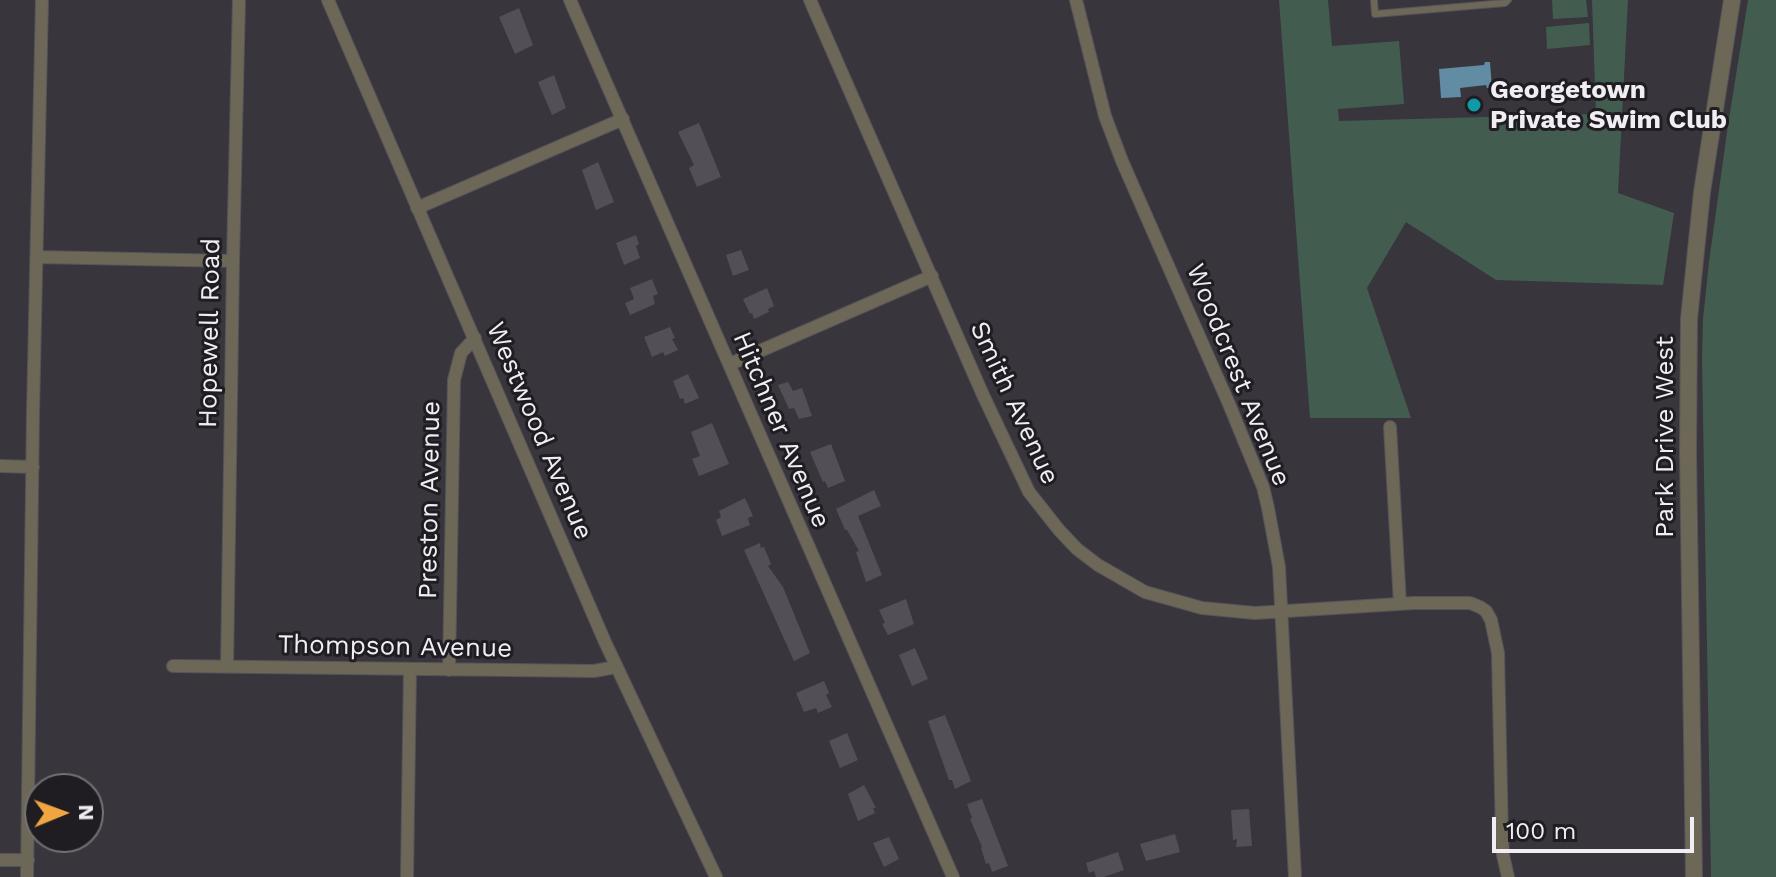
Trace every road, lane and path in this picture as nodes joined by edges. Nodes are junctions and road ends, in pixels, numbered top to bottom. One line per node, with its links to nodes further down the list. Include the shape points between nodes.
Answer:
1 (42, 0): 12 (street)
2 (239, 0): 13 (street, Hopewell Road)
3 (328, 0): 11 (street, Westwood Avenue)
4 (570, 0): 10 (street, Hitchner Avenue)
5 (810, 0): 14 (street, Smith Avenue)
6 (1076, 0): 21 (street, Woodcrest Avenue, via 1109,128 1263,487 1279,567)
7 (1374, 0): 8 (lane, via 1375,14)
8 (1508, 0)
9 (1732, 0): 35 (street, Park Drive West, via 1702,192 1689,319)
10 (623, 119): 11 (street); 16 (street, Hitchner Avenue)
11 (417, 208): 15 (street, Westwood Avenue)
12 (37, 257): 13 (street); 19 (street)
13 (233, 261): 23 (street, Hopewell Road)
14 (932, 276): 16 (street); 21 (street, Smith Avenue, via 1029,492 1077,549 1132,585 1171,600 1228,611)
15 (475, 338): 24 (street, Westwood Avenue); 26 (street, Preston Avenue, via 461,353 454,380)
16 (730, 364): 32 (street, Hitchner Avenue)
17 (1390, 427): 20 (street)
18 (0, 466): 19 (street)
19 (33, 467): 28 (street)
20 (1400, 604): 21 (street, Smith Avenue); 34 (street, Smith Avenue, via 1470,603 1491,620 1498,653 1502,838)
21 (1281, 611): 33 (street, Woodcrest Avenue)
22 (173, 666): 23 (street, Thompson Avenue)
23 (227, 667): 25 (street, Thompson Avenue)
24 (616, 667): 26 (street, Thompson Avenue); 31 (street, Westwood Avenue)
25 (410, 669): 26 (street, Thompson Avenue); 30 (street)
26 (449, 670)
27 (0, 860): 28 (street)
28 (28, 860): 29 (street)
29 (27, 877)
30 (407, 877)
31 (716, 877)
32 (953, 877)
33 (1295, 877)
34 (1508, 877)
35 (1694, 877)

